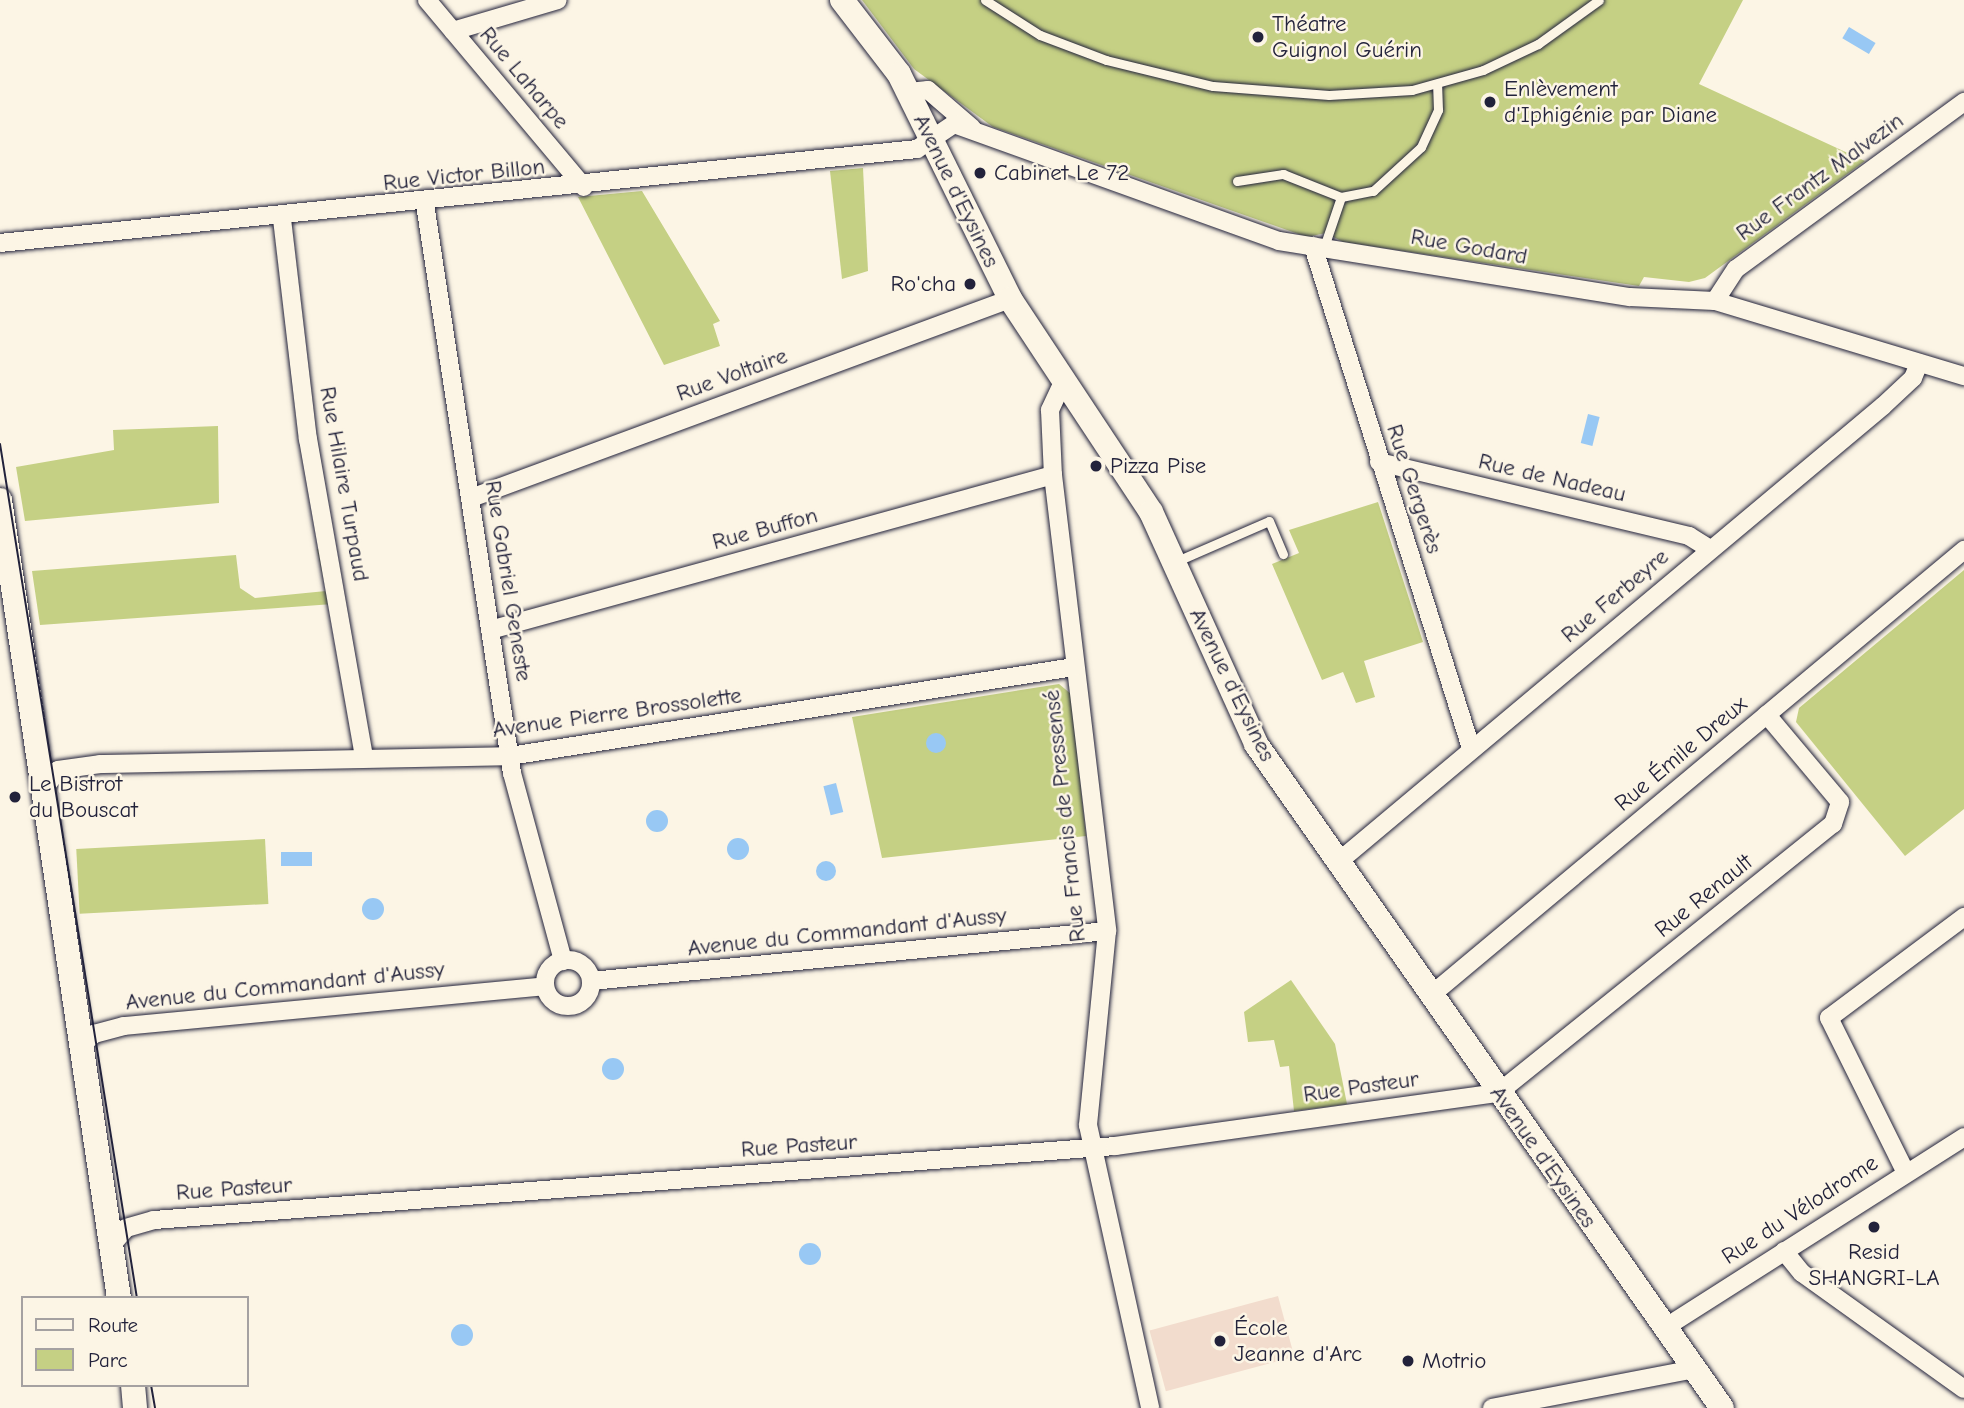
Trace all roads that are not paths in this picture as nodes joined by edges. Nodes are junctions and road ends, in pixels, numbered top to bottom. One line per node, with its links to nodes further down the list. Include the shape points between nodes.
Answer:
1 (427, 0): 6 (street, Rue Laharpe)
2 (558, 0): 6 (street)
3 (842, 0): 8 (street, Avenue d'Eysines)
4 (985, 0): 7 (lane, via 1064,45 1213,86 1329,95)
5 (1599, 0): 7 (lane, via 1512,58)
6 (453, 31): 13 (street, Rue Laharpe)
7 (1437, 85): 14 (lane, via 1438,110 1421,147 1373,191)
8 (909, 92): 10 (street, via 928,90); 11 (street, Avenue d'Eysines)
9 (1964, 102): 20 (street, Rue Frantz Malvezin, via 1736,269)
10 (975, 131): 11 (street, Rue Victor Billon, via 954,124); 18 (street, Rue Godard, via 1279,241)
11 (929, 139): 13 (street, Rue Victor Billon, via 917,149); 19 (street, Avenue d'Eysines)
12 (1237, 181): 14 (lane, via 1283,174)
13 (583, 187): 15 (street, Rue Victor Billon)
14 (1341, 197): 18 (lane)
15 (425, 204): 16 (street, Rue Victor Billon); 26 (street, Rue Gabriel Geneste)
16 (282, 219): 17 (street, Rue Victor Billon); 37 (street, Rue Hilaire Turpaud, via 308,439)
17 (0, 243)
18 (1319, 246): 20 (street, Rue Godard, via 1630,297); 24 (street, Rue Gergerès)
19 (1010, 299): 23 (street, Avenue d'Eysines); 26 (street, Rue Voltaire)
20 (1715, 301): 21 (street, Rue Godard)
21 (1919, 363): 22 (street, Rue Godard); 28 (street, Rue Ferbeyre, via 1913,378 1883,406)
22 (1964, 376)
23 (1063, 382): 25 (street, Rue Francis de Pressensé, via 1050,410); 31 (street, Avenue d'Eysines, via 1112,449)
24 (1379, 462): 28 (street, Rue de Nadeau, via 1689,536); 35 (street, Rue Gergerès)
25 (1053, 475): 32 (street, Rue Buffon); 33 (street, Rue Francis de Pressensé)
26 (471, 498): 32 (street, Rue Gabriel Geneste)
27 (1, 510): 38 (street)
28 (1710, 549): 35 (street, Rue Ferbeyre)
29 (1964, 550): 34 (street, Rue Émile Dreux)
30 (1283, 554): 31 (lane, via 1269,521)
31 (1175, 562): 39 (street, Avenue d'Eysines, via 1256,744)
32 (490, 629): 36 (street, Rue Gabriel Geneste)
33 (1073, 667): 36 (street, Avenue Pierre Brossolette); 41 (street, Rue Francis de Pressensé)
34 (1767, 715): 45 (street, Rue Émile Dreux); 47 (street, Rue Renault, via 1840,802 1833,824)
35 (1471, 748): 39 (street, Rue Ferbeyre)
36 (510, 756): 37 (street, Avenue Pierre Brossolette); 42 (street, Rue Gabriel Geneste)
37 (364, 757): 38 (street, Avenue Pierre Brossolette, via 255,765 100,764 58,771)
38 (46, 786): 46 (street, via 72,948)
39 (1337, 863): 45 (street, Avenue d'Eysines)
40 (1964, 917): 50 (street, via 1829,1018)
41 (1107, 931): 43 (street, Avenue du Commandant d'Aussy); 49 (street, Rue Francis de Pressensé, via 1088,1077)
42 (563, 961): 43 (street, via 585,967); 44 (street, via 551,967)
43 (591, 981): 44 (street, via 587,996 566,1006 552,1000)
44 (545, 986): 46 (street, Avenue du Commandant d'Aussy, via 100,1031)
45 (1430, 996): 47 (street, Avenue d'Eysines)
46 (79, 1048): 51 (street)
47 (1498, 1093): 49 (street, Rue Pasteur); 54 (street, Avenue d'Eysines)
48 (1964, 1137): 50 (street, Rue du Vélodrome)
49 (1092, 1146): 51 (street, Rue Pasteur, via 145,1222 126,1228); 59 (street, Rue Francis de Pressensé)
50 (1905, 1171): 52 (street, Rue du Vélodrome)
51 (111, 1246): 53 (street)
52 (1784, 1251): 54 (street, Rue du Vélodrome); 57 (street, via 1802,1273)
53 (119, 1296)
54 (1665, 1327): 55 (street, Avenue d'Eysines)
55 (1695, 1369): 60 (street); 61 (street, Avenue d'Eysines)
56 (133, 1387): 58 (street)
57 (1964, 1389)
58 (135, 1408)
59 (1150, 1408)
60 (1492, 1408)
61 (1722, 1408)

